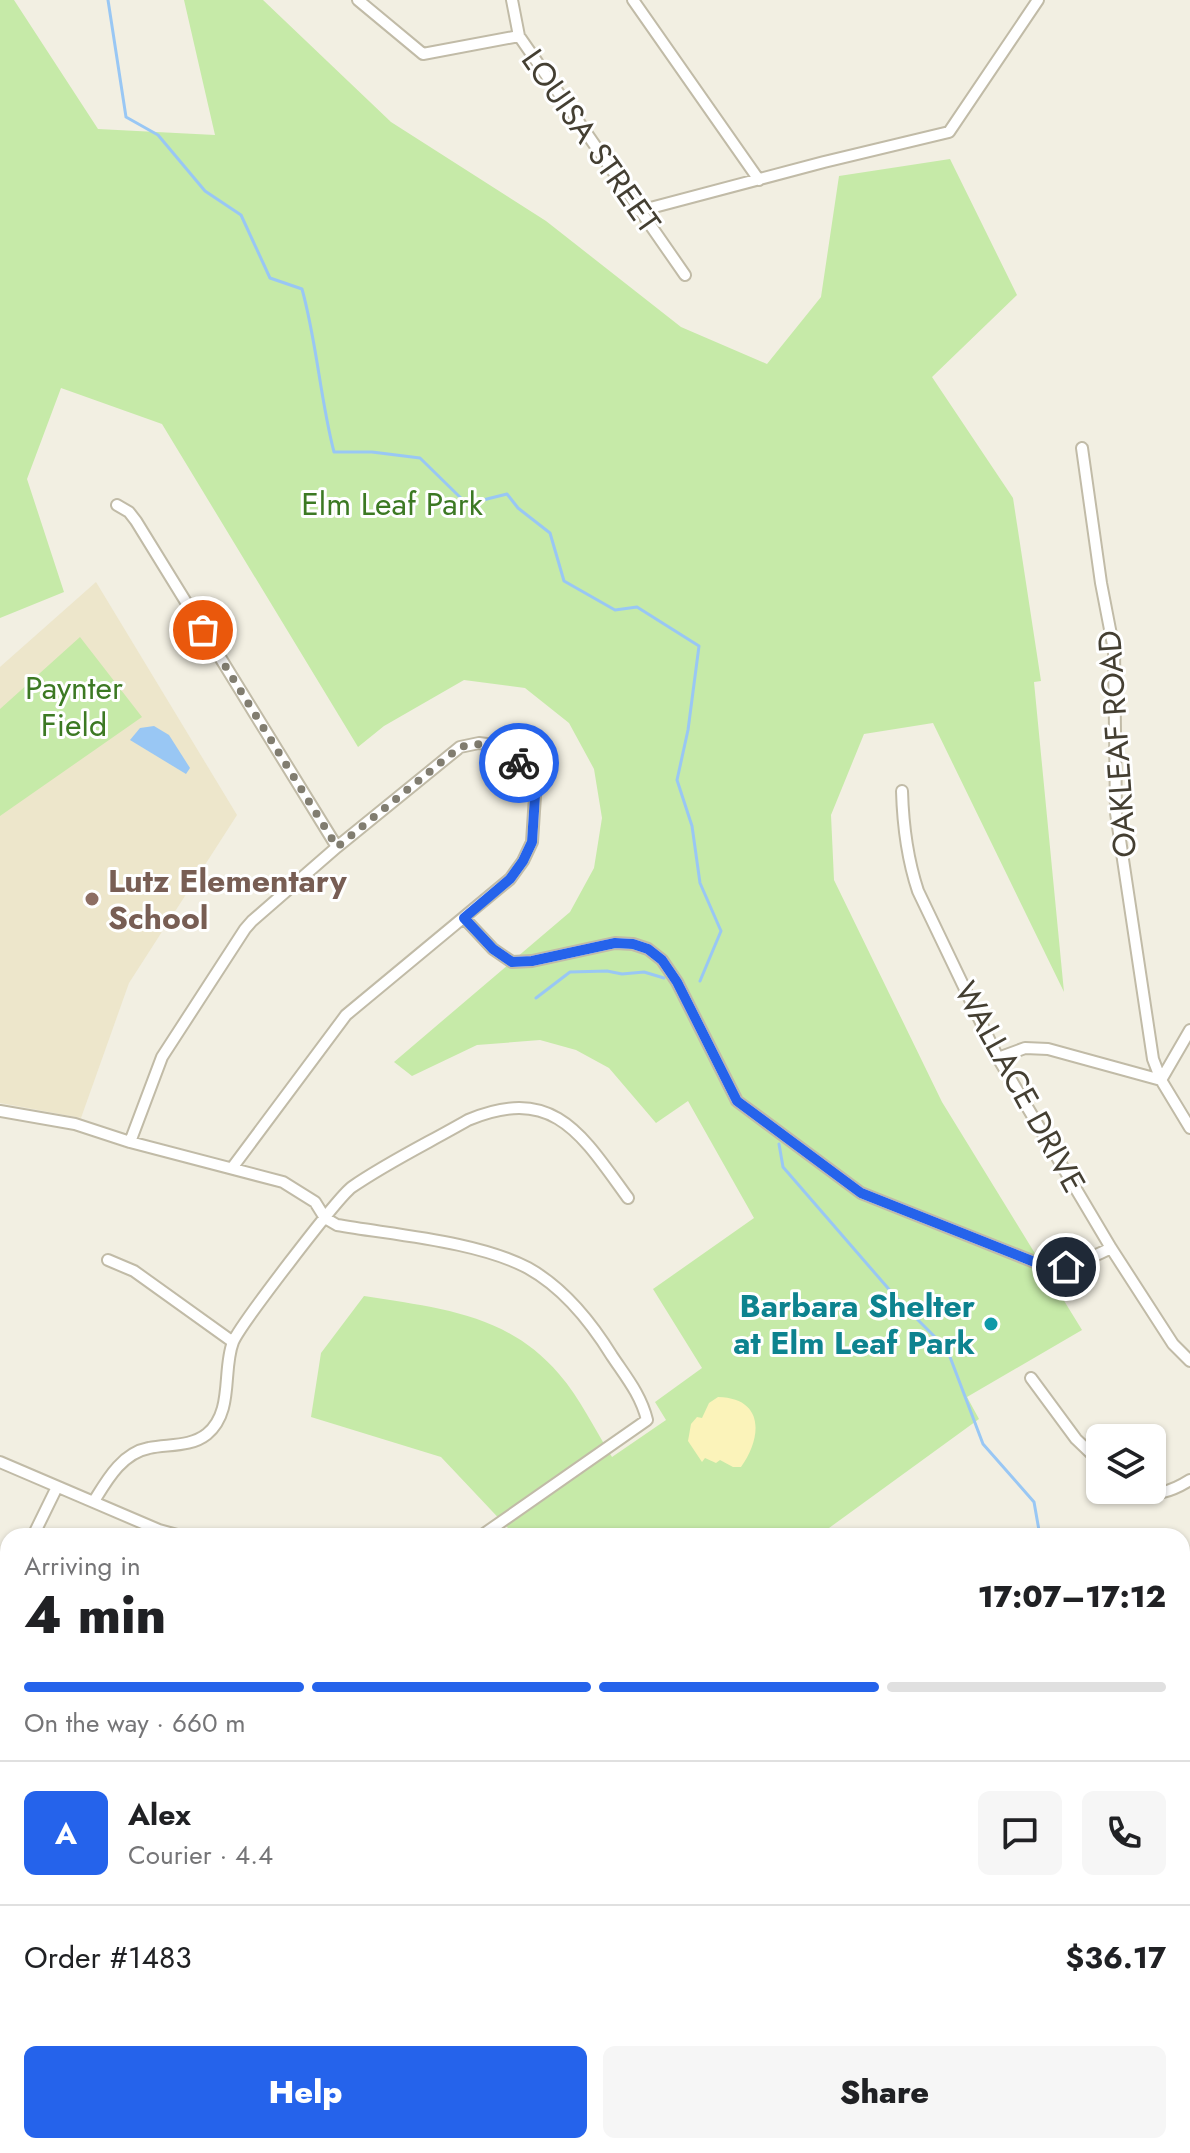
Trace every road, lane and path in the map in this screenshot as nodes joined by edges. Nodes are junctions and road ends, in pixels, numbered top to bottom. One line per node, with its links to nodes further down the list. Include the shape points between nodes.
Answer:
1 (358, 0): 5 (street, via 423,54)
2 (512, 0): 5 (street, LOUISA STREET)
3 (633, 0): 6 (street)
4 (1038, 0): 6 (street, via 949,132)
5 (519, 36): 7 (street, LOUISA STREET)
6 (759, 180): 7 (street)
7 (639, 211): 8 (street, LOUISA STREET)
8 (685, 275)
9 (1082, 448): 16 (street, OAKLEAF ROAD, via 1114,650 1116,813 1153,1059)
10 (117, 505): 12 (street, via 136,521)
11 (902, 791): 15 (street, WALLACE DRIVE, via 909,866)
12 (337, 847): 13 (street, via 460,747 494,745 516,756 535,796 532,842 510,879); 19 (street, via 245,929 162,1057)
13 (464, 918): 20 (street, via 346,1015); 23 (street, via 512,962 615,943 648,949 677,982 737,1101 861,1193 1042,1265 1066,1267)
14 (1190, 1030): 16 (street)
15 (998, 1058): 16 (street, via 1025,1048 1048,1049); 23 (street, WALLACE DRIVE)
16 (1161, 1080): 18 (street, OAKLEAF ROAD)
17 (0, 1111): 19 (street, via 75,1124)
18 (1190, 1128)
19 (130, 1142): 20 (street)
20 (232, 1168): 22 (street, via 283,1182 315,1202)
21 (628, 1198): 22 (street, via 562,1121 542,1110 513,1108 468,1120 349,1189)
22 (325, 1218): 25 (street); 36 (street, via 337,1225 455,1245 528,1268 571,1301 596,1329 642,1401 647,1420)
23 (1111, 1248): 26 (street, WALLACE DRIVE, via 1173,1344)
24 (108, 1260): 25 (street, via 134,1271)
25 (233, 1342): 33 (street, via 222,1412 207,1434 134,1453 117,1467)
26 (1190, 1361)
27 (1031, 1378): 28 (street)
28 (1086, 1449)
29 (0, 1462): 31 (street)
30 (1190, 1480): 32 (street)
31 (57, 1487): 33 (street); 34 (street)
32 (1166, 1492)
33 (94, 1501): 35 (street)
34 (37, 1528)
35 (155, 1528)
36 (492, 1528)

